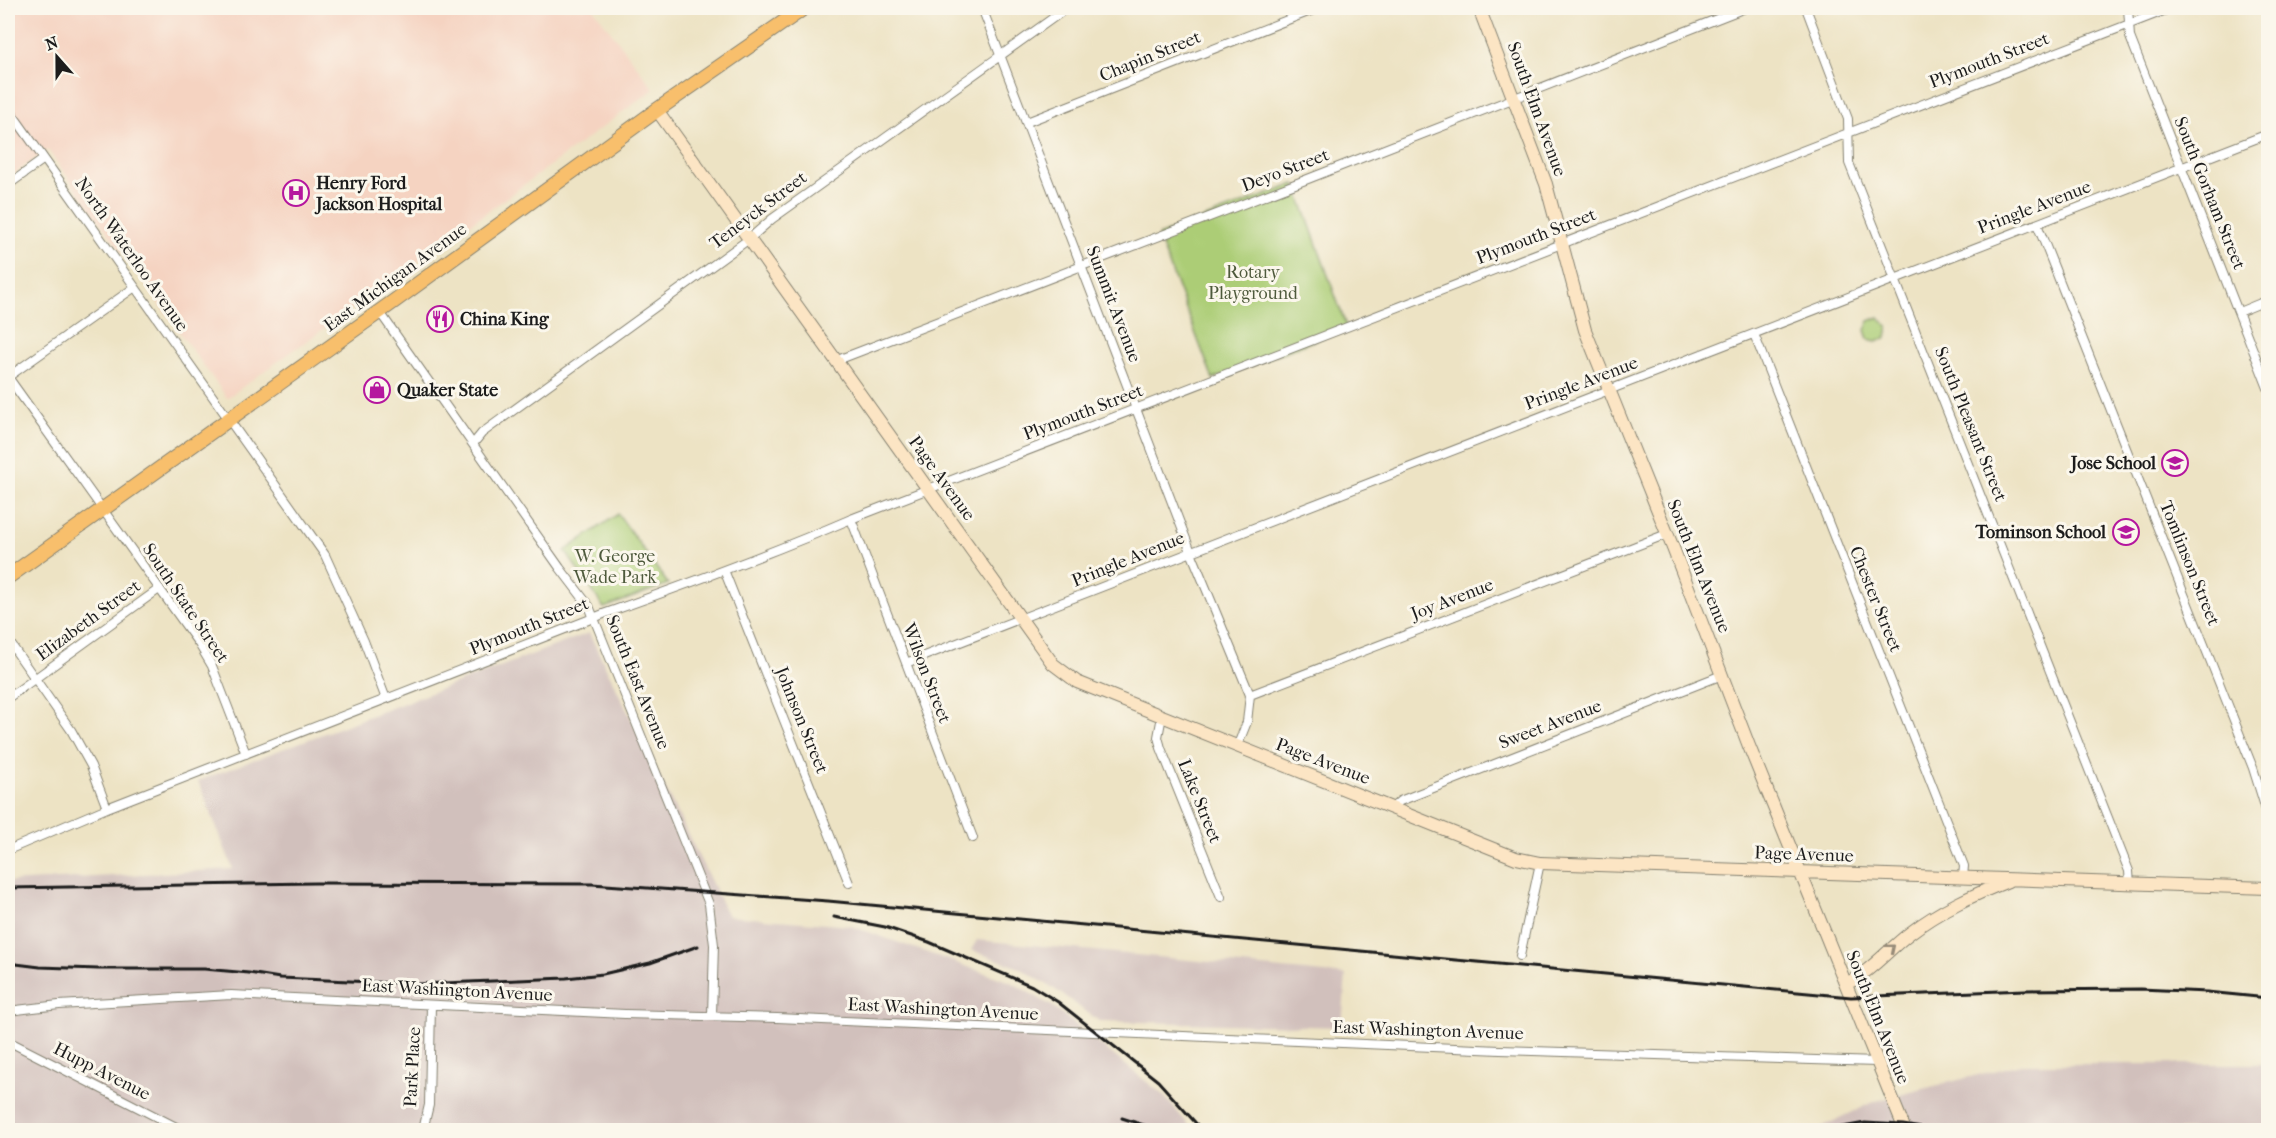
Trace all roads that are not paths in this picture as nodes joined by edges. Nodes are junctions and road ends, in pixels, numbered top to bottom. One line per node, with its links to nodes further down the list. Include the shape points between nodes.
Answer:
1 (804, 8): 14 (main road, East Michigan Avenue)
2 (982, 8): 11 (street, Summit Avenue)
3 (1067, 8): 11 (street, Teneyck Street)
4 (1318, 8): 15 (street, Chapin Street)
5 (1479, 8): 12 (street, South Elm Avenue)
6 (1745, 8): 12 (street, Deyo Street)
7 (1806, 8): 16 (street, South Pleasant Street, via 1848,119)
8 (2128, 8): 10 (street, South Gorham Street)
9 (2171, 8): 10 (street, Plymouth Street)
10 (2131, 23): 16 (street, Plymouth Street); 19 (street, South Gorham Street, via 2130,37)
11 (1001, 57): 15 (street, Summit Avenue); 22 (street, Teneyck Street)
12 (1515, 98): 23 (street, South Elm Avenue); 24 (street, Deyo Street)
13 (8, 108): 18 (street, North Waterloo Avenue)
14 (657, 110): 22 (street, Page Avenue); 28 (main road, East Michigan Avenue)
15 (1027, 122): 24 (street, Summit Avenue)
16 (1849, 132): 23 (street, Plymouth Street); 25 (street, South Pleasant Street, via 1849,163)
17 (2268, 134): 19 (street, Pringle Avenue)
18 (44, 159): 20 (street); 26 (street, North Waterloo Avenue)
19 (2182, 168): 21 (street, Pringle Avenue); 29 (street, South Gorham Street)
20 (8, 185)
21 (2037, 224): 25 (street, Pringle Avenue); 60 (street, Tomlinson Street, via 2253,768)
22 (749, 239): 31 (street, Page Avenue); 37 (street, Teneyck Street, via 482,433)
23 (1562, 243): 34 (street, South Elm Avenue, via 1581,318); 35 (street, Plymouth Street)
24 (1081, 266): 31 (street, Deyo Street); 35 (street, Summit Avenue)
25 (1896, 278): 30 (street, Pringle Avenue); 68 (street, South Pleasant Street, via 2129,871)
26 (135, 287): 32 (street); 36 (street, North Waterloo Avenue)
27 (2268, 300): 29 (street)
28 (379, 311): 36 (main road, East Michigan Avenue); 37 (street, South East Avenue)
29 (2239, 312): 33 (street, South Gorham Street)
30 (1754, 334): 34 (street, Pringle Avenue); 65 (street, Chester Street, via 1964,866)
31 (835, 361): 38 (street, Page Avenue)
32 (8, 377): 39 (street, South State Street)
33 (2268, 388)
34 (1609, 390): 41 (street, South Elm Avenue); 42 (street, Pringle Avenue)
35 (1137, 409): 38 (street, Plymouth Street); 42 (street, Summit Avenue)
36 (230, 418): 39 (main road, East Michigan Avenue); 54 (street, North Waterloo Avenue, via 333,567)
37 (473, 444): 46 (street, South East Avenue)
38 (929, 489): 40 (street, Plymouth Street); 47 (street, Page Avenue)
39 (103, 509): 44 (main road, East Michigan Avenue); 45 (street, South State Street)
40 (851, 519): 43 (street, Plymouth Street); 49 (street, Wilson Street)
41 (1667, 534): 50 (street, South Elm Avenue); 52 (street, Joy Avenue)
42 (1191, 552): 47 (street, Pringle Avenue); 52 (street, Summit Avenue)
43 (724, 570): 46 (street, Plymouth Street); 67 (street, Johnson Street)
44 (8, 578)
45 (159, 590): 51 (street, Elizabeth Street); 57 (street, South State Street, via 212,666)
46 (594, 618): 54 (street, Plymouth Street); 75 (street, South East Avenue, via 709,904 714,945)
47 (1020, 619): 49 (street, Pringle Avenue); 55 (street, Page Avenue, via 1053,664 1068,677)
48 (8, 640): 51 (street)
49 (906, 663): 61 (street, Wilson Street)
50 (1722, 675): 59 (street, Sweet Avenue, via 1400,801); 64 (street, South Elm Avenue)
51 (35, 678): 53 (street, Elizabeth Street); 58 (street, via 86,756)
52 (1250, 694): 56 (street, Summit Avenue, via 1247,722)
53 (8, 698)
54 (386, 699): 57 (street, Plymouth Street)
55 (1162, 716): 56 (street, Page Avenue); 70 (street, Lake Street, via 1158,736 1161,748)
56 (1237, 747): 59 (street, Page Avenue)
57 (246, 754): 58 (street, Plymouth Street)
58 (107, 808): 62 (street, Plymouth Street)
59 (1392, 808): 63 (street, Page Avenue, via 1516,858)
60 (2268, 816)
61 (973, 838)
62 (8, 850)
63 (1540, 862): 64 (street, Page Avenue); 71 (street)
64 (1799, 872): 65 (street, Page Avenue); 72 (street, South Elm Avenue)
65 (1963, 877): 66 (street, Page Avenue)
66 (2013, 879): 68 (street, Page Avenue); 72 (street, one-way to 66, via 1933,916)
67 (849, 883)
68 (2130, 885): 69 (street, Page Avenue)
69 (2268, 888)
70 (1221, 897)
71 (1520, 956)
72 (1846, 984): 77 (street, South Elm Avenue)
73 (431, 1005): 74 (street, East Washington Avenue, via 205,995); 75 (street, East Washington Avenue); 79 (street, Park Place, via 429,1105)
74 (8, 1011)
75 (712, 1015): 77 (street, East Washington Avenue)
76 (8, 1041): 78 (street, Hupp Avenue)
77 (1877, 1062): 80 (street, South Elm Avenue)
78 (182, 1131)
79 (423, 1131)
80 (1905, 1131)

